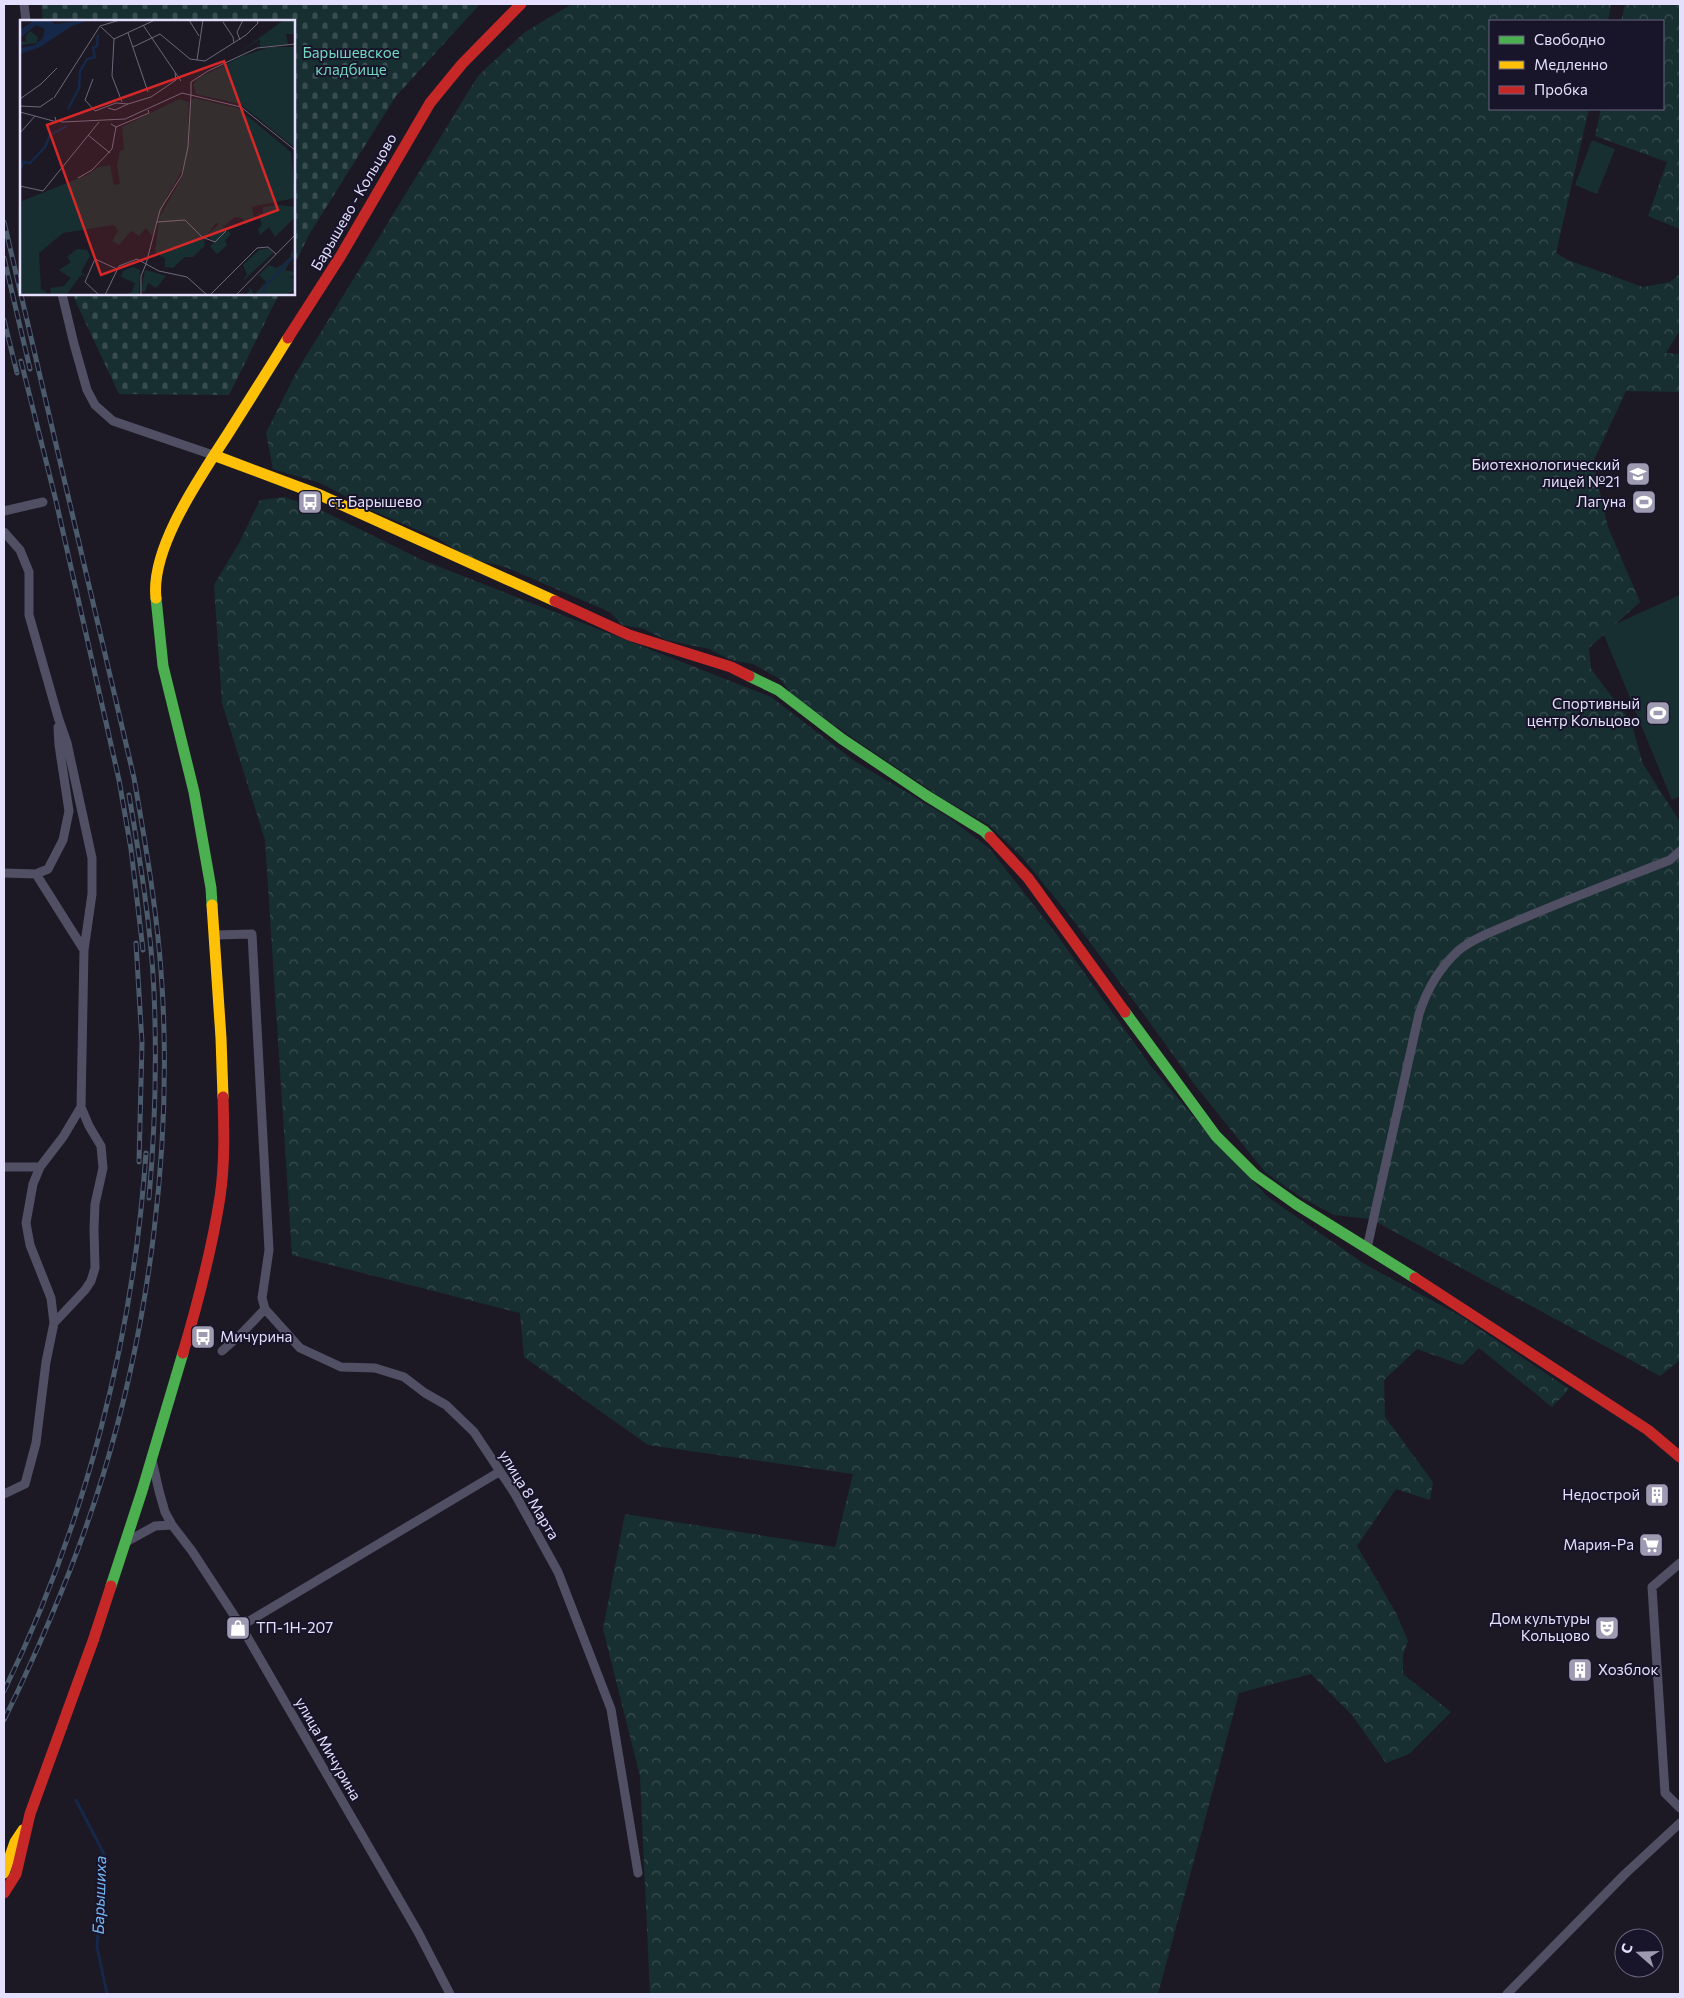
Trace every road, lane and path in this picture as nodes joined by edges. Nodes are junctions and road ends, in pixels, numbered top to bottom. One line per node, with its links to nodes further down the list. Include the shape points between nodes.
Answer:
1 (24, 4): 3 (street)
2 (521, 4): 5 (main road, Барышево - Кольцово, via 465,59 430,103 340,257)
3 (26, 20)
4 (62, 295): 5 (street, via 87,390 95,405 113,421)
5 (216, 456): 13 (main road, Барышево - Кольцово, via 171,531 154,590 164,666 194,792); 18 (main road, via 320,495 629,635 732,667 778,690 842,739 984,831 1028,878 1216,1136 1255,1175)
6 (42, 502): 7 (street)
7 (4, 511)
8 (4, 532): 9 (street, via 20,550 29,572 29,616)
9 (58, 717): 12 (street, via 69,811 63,840 54,858 48,869); 14 (street, via 67,743 92,858 92,894)
10 (1680, 851): 18 (street, via 1670,860 1488,934 1460,949 1442,970 1427,990 1419,1014)
11 (4, 873): 12 (street)
12 (36, 874): 14 (street)
13 (216, 936): 19 (street, via 252,934 269,1250 262,1298); 23 (main road, Барышево - Кольцово, via 224,1148 220,1196 212,1245)
14 (84, 950): 15 (street)
15 (81, 1106): 17 (street, via 64,1137); 20 (street, via 101,1146 102,1168 95,1204 96,1268 85,1290)
16 (4, 1167): 17 (street)
17 (40, 1167): 20 (street, via 33,1184 26,1223 30,1245 51,1298)
18 (1367, 1248): 22 (main road, via 1648,1430)
19 (265, 1309): 21 (street); 24 (street, улица 8 Марта, via 300,1348 342,1367 375,1368 404,1377 446,1405 474,1432)
20 (54, 1323): 25 (street, via 31,1465 25,1484)
21 (222, 1351)
22 (1680, 1456)
23 (152, 1458): 26 (street, улица Мичурина, via 159,1492); 27 (main road, Барышево - Кольцово)
24 (499, 1472): 29 (street); 36 (street, улица 8 Марта, via 515,1494 558,1572 611,1709)
25 (4, 1494)
26 (172, 1525): 27 (street, via 155,1526); 29 (street, улица Мичурина)
27 (126, 1542): 31 (main road, Барышево - Кольцово)
28 (1680, 1563): 30 (street, via 1652,1587 1666,1793)
29 (241, 1626): 38 (street, улица Мичурина, via 418,1932)
30 (1680, 1808)
31 (28, 1822): 33 (main road); 37 (main road, via 16,1874)
32 (1680, 1823): 39 (street)
33 (16, 1842): 34 (main road); 35 (main road)
34 (4, 1862)
35 (4, 1873)
36 (638, 1873)
37 (5, 1890)
38 (450, 1994)
39 (1507, 1994)

